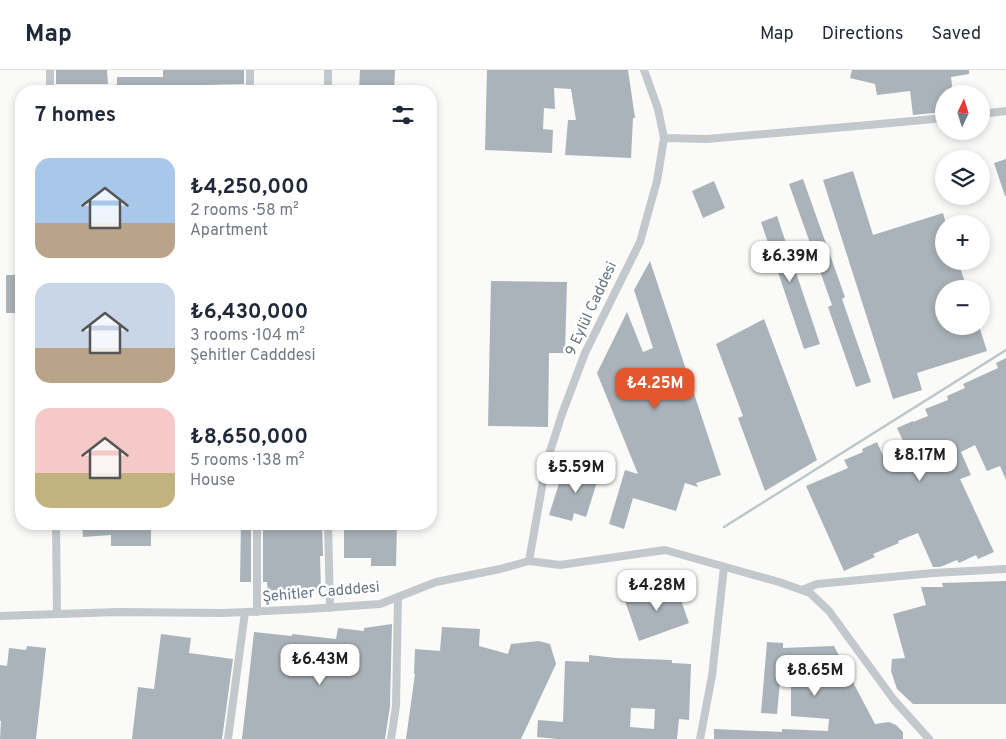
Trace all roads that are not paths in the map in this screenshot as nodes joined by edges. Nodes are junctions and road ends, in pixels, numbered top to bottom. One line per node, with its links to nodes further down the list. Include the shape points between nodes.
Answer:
1 (50, 70): 5 (street)
2 (250, 70): 6 (street)
3 (328, 70): 7 (street)
4 (644, 70): 11 (street, 9 Eylül Caddesi)
5 (50, 85)
6 (250, 85)
7 (328, 85)
8 (1006, 111): 9 (street)
9 (990, 113)
10 (935, 119): 11 (street, via 707,139)
11 (664, 138): 15 (street, 9 Eylül Caddesi, via 657,181 640,242 585,354 548,455)
12 (56, 530): 23 (street)
13 (257, 530): 22 (street)
14 (328, 530): 20 (street)
15 (529, 561): 16 (street, Şehitler Cadddesi, via 560,565 665,550); 19 (street, Şehitler Cadddesi, via 436,582)
16 (724, 567): 18 (street, Şehitler Cadddesi); 27 (street, via 712,676)
17 (1006, 569): 18 (street, via 817,584)
18 (802, 590): 28 (street, Şehitler Cadddesi, via 810,593 829,611 894,700)
19 (398, 597): 20 (street, Şehitler Cadddesi, via 380,604); 26 (street, via 396,706)
20 (330, 608): 22 (street, Şehitler Cadddesi)
21 (244, 612): 22 (street, Şehitler Cadddesi); 23 (street, Şehitler Cadddesi); 25 (street)
22 (257, 612)
23 (57, 614): 24 (street, Şehitler Cadddesi)
24 (0, 616)
25 (228, 739)
26 (391, 739)
27 (700, 739)
28 (929, 739)

